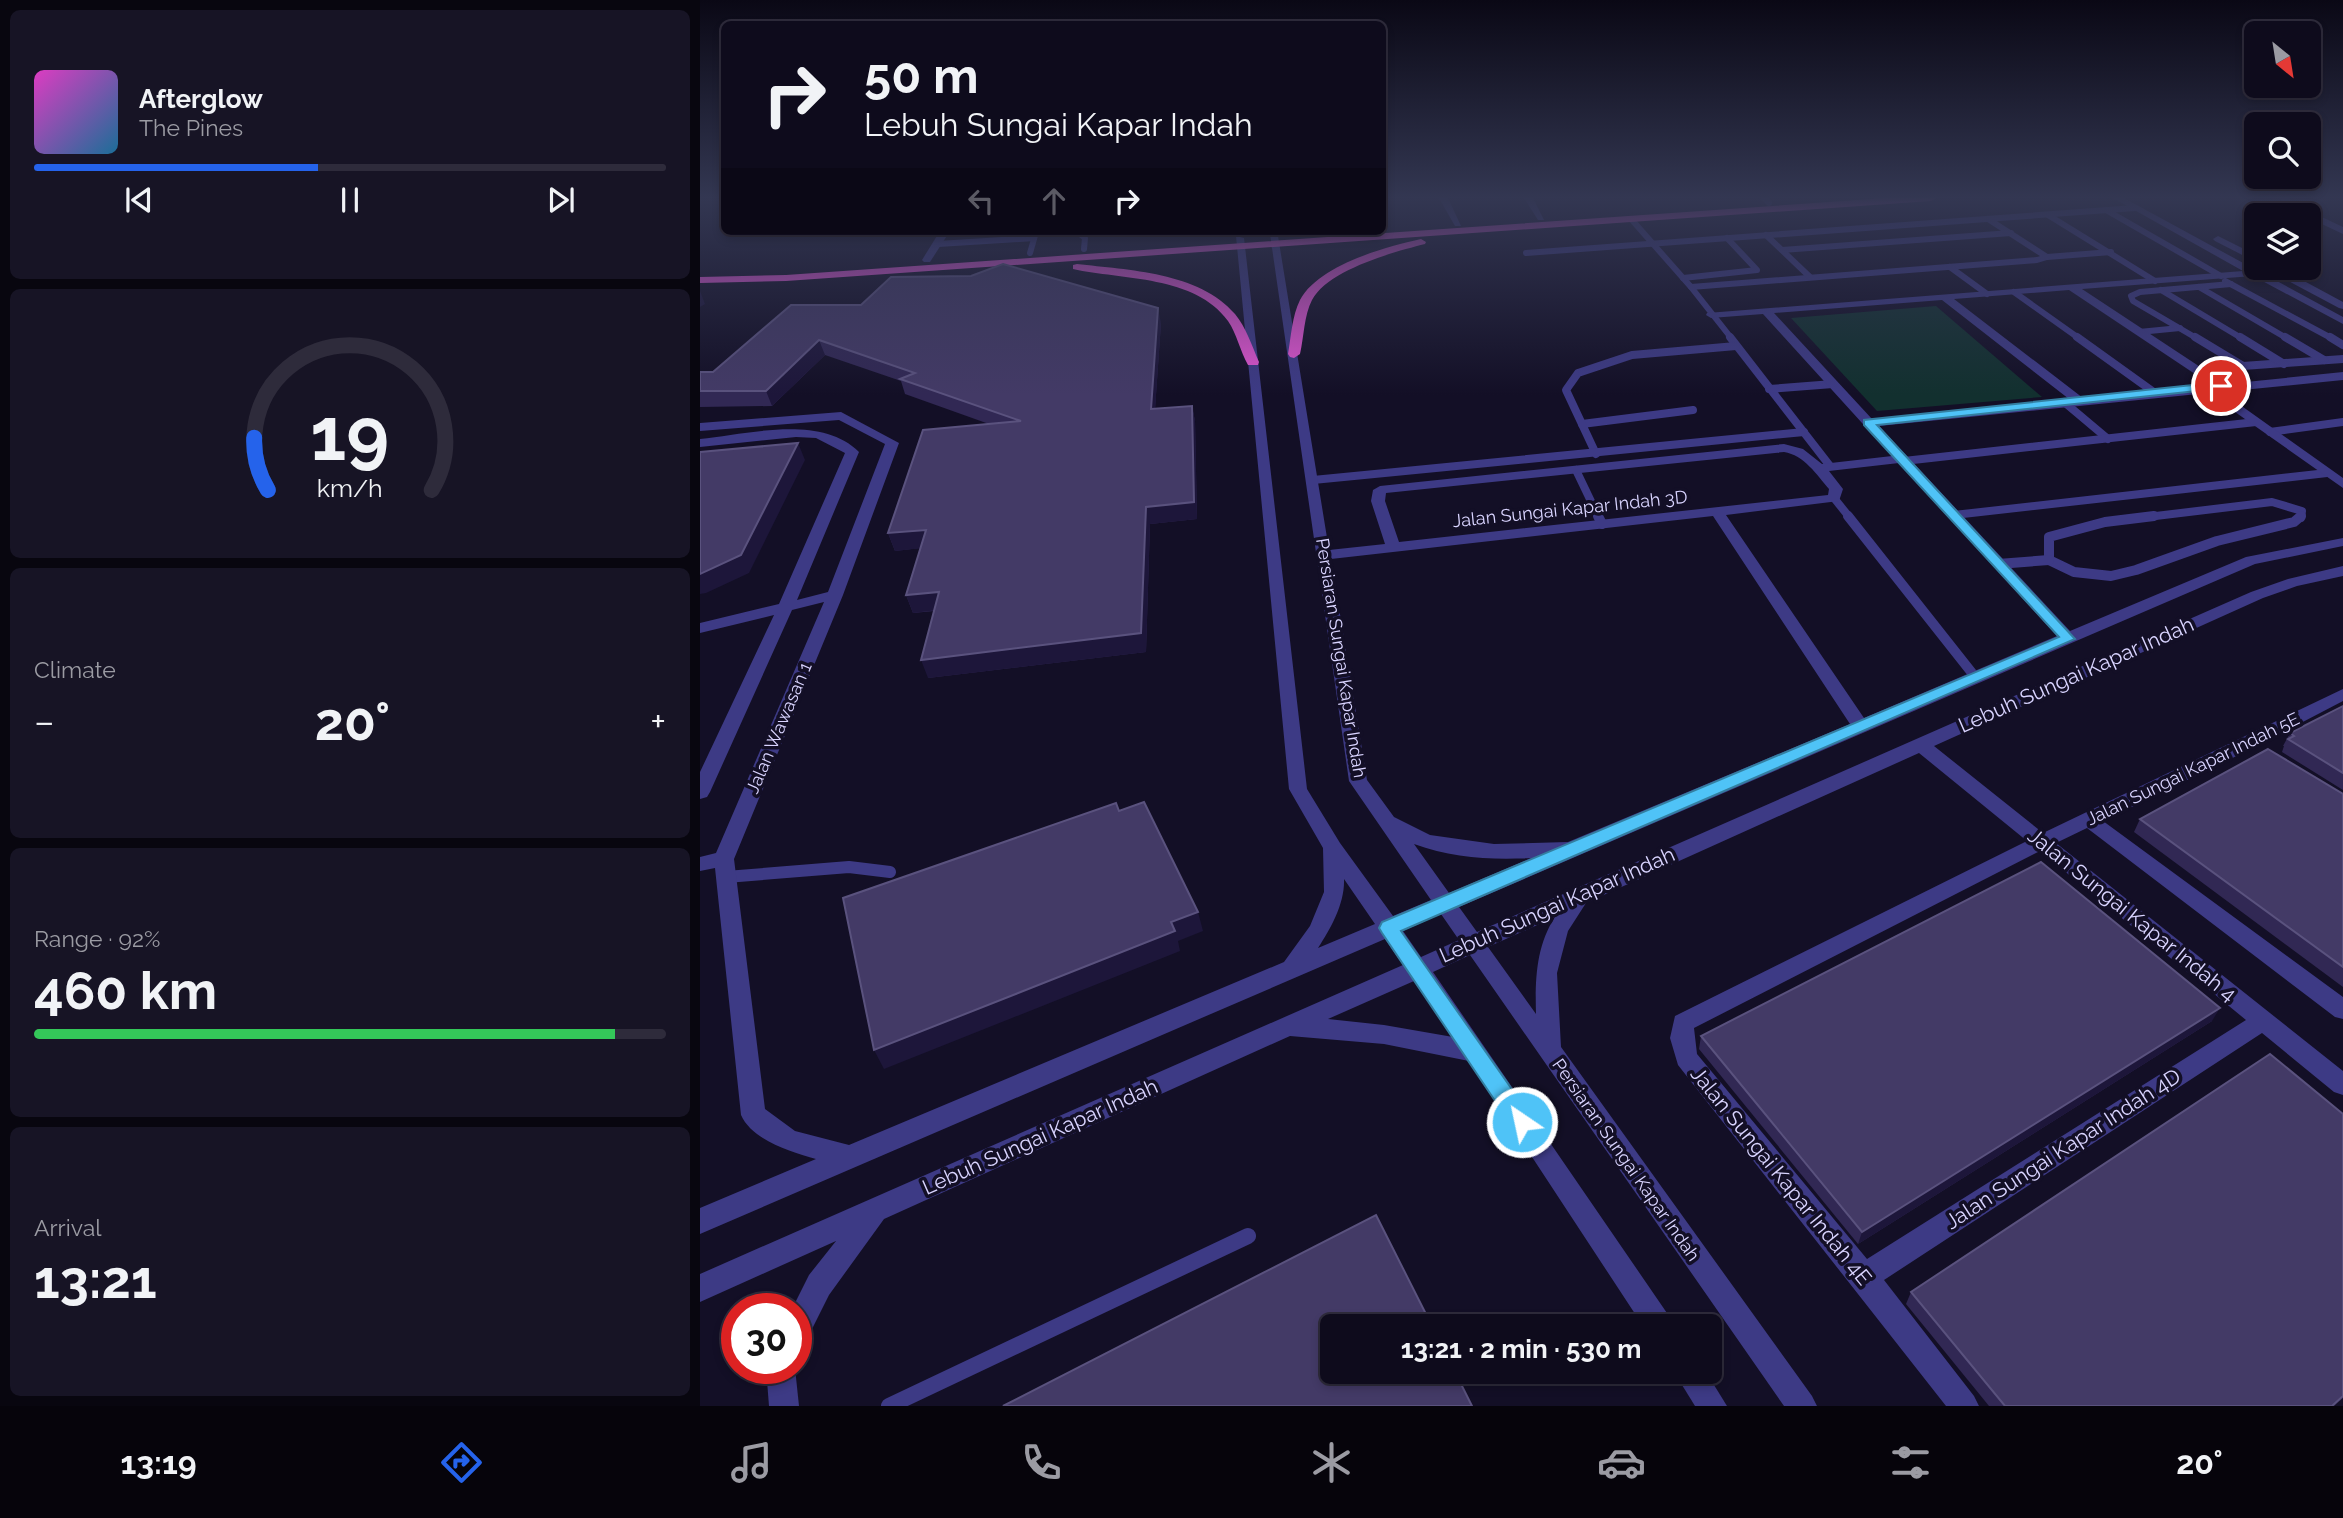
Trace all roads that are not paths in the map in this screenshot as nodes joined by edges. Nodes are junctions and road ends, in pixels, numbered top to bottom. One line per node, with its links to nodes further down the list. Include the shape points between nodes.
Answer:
1 (931, 264): 2 (highway); 3 (highway); 14 (highway); 19 (highway, via 786,278); 41 (highway, via 1058,265 1131,273 1197,290 1231,316)
2 (934, 264)
3 (936, 264)
4 (1241, 264): 41 (street)
5 (1278, 264): 38 (street, Persiaran Sungai Kapar Indah)
6 (1356, 264): 38 (highway, via 1334,272 1307,298)
7 (1671, 264): 18 (lane)
8 (1751, 264): 18 (lane, via 1757,270)
9 (1796, 264): 17 (lane)
10 (1992, 264): 13 (lane)
11 (2127, 264): 23 (lane)
12 (2197, 264): 16 (lane)
13 (1950, 267): 17 (lane); 28 (lane)
14 (700, 271)
15 (2244, 274): 16 (street)
16 (2218, 276): 22 (lane); 23 (street)
17 (1810, 277): 24 (lane)
18 (1683, 278): 24 (lane)
19 (700, 280)
20 (2268, 280): 33 (street)
21 (2294, 280): 30 (street)
22 (2231, 284): 26 (lane); 36 (lane)
23 (2158, 285): 25 (street); 26 (lane); 34 (lane, via 2132,296 2133,301); 42 (lane)
24 (1691, 287): 32 (lane)
25 (2071, 287): 27 (street); 35 (street)
26 (2199, 287): 40 (lane)
27 (2014, 292): 28 (street); 47 (lane)
28 (1987, 294): 29 (street)
29 (1944, 297): 31 (street); 48 (street)
30 (2343, 306)
31 (1766, 311): 32 (street); 44 (street)
32 (1711, 315): 37 (lane)
33 (2343, 321)
34 (2180, 328): 35 (lane); 42 (lane, via 2243,366)
35 (2139, 332): 45 (street)
36 (2343, 345)
37 (1736, 346): 46 (lane); 54 (lane, via 1632,355 1578,373 1566,390)
38 (1294, 354): 65 (street, Persiaran Sungai Kapar Indah)
39 (2343, 359): 40 (lane)
40 (2324, 361): 42 (lane)
41 (1252, 362): 92 (street, via 1298,789)
42 (2285, 364)
43 (2343, 376): 45 (street)
44 (1833, 384): 46 (lane); 53 (street)
45 (2215, 387): 47 (street); 51 (street)
46 (1769, 389): 56 (lane)
47 (2155, 393): 48 (street)
48 (2079, 401): 49 (street)
49 (2064, 402): 53 (street); 58 (lane)
50 (1693, 410): 54 (lane)
51 (2256, 422): 57 (street); 58 (lane)
52 (2343, 422): 57 (lane)
53 (1868, 423): 61 (street)
54 (1582, 424): 60 (lane)
55 (700, 427): 77 (street, Jalan Wawasan 1, via 841,416 892,443)
56 (1804, 432): 60 (lane); 62 (lane)
57 (2270, 432): 64 (street)
58 (2108, 439): 61 (lane)
59 (700, 443): 78 (street, via 819,434 852,452)
60 (1596, 454): 65 (lane)
61 (1903, 460): 62 (street); 69 (street)
62 (1825, 467): 63 (street, via 1784,448); 67 (street, via 1836,489)
63 (1576, 470): 70 (lane); 72 (street, via 1380,490 1378,501)
64 (2328, 473): 66 (street); 69 (lane)
65 (1313, 480): 73 (street, Persiaran Sungai Kapar Indah)
66 (2343, 484)
67 (1827, 499): 68 (street, Jalan Sungai Kapar Indah 3D); 81 (lane)
68 (1717, 512): 70 (street, Jalan Sungai Kapar Indah 3D); 83 (street)
69 (1954, 515): 75 (street)
70 (1602, 524): 72 (street, Jalan Sungai Kapar Indah 3D)
71 (2343, 542): 80 (street, Lebuh Sungai Kapar Indah, via 2251,560)
72 (1394, 548): 73 (street, Jalan Sungai Kapar Indah 3D)
73 (1324, 555): 88 (street, Persiaran Sungai Kapar Indah, via 1358,781)
74 (2049, 560): 74 (lane, via 2074,572 2111,576 2217,541 2294,522 2302,511 2272,502 2105,522 2049,537); 75 (lane)
75 (1998, 564): 80 (street)
76 (2343, 571): 85 (street, Lebuh Sungai Kapar Indah, via 2257,595)
77 (835, 595): 78 (street); 94 (street, Jalan Wawasan 1)
78 (786, 606): 79 (street); 87 (street)
79 (700, 628)
80 (2068, 639): 81 (street, Lebuh Sungai Kapar Indah)
81 (1976, 678): 83 (street, Lebuh Sungai Kapar Indah)
82 (2343, 694): 84 (street, Jalan Sungai Kapar Indah 5E)
83 (1861, 727): 91 (street, Lebuh Sungai Kapar Indah)
84 (2249, 743): 86 (street); 89 (street, Jalan Sungai Kapar Indah 5E)
85 (1920, 744): 90 (street, Jalan Sungai Kapar Indah 4); 96 (street, Lebuh Sungai Kapar Indah)
86 (2273, 758)
87 (700, 792)
88 (1384, 819): 91 (street, via 1423,840 1470,850 1520,853); 97 (street, Persiaran Sungai Kapar Indah)
89 (2089, 820): 90 (street, Jalan Sungai Kapar Indah 5E); 102 (street)
90 (2041, 842): 103 (street, Jalan Sungai Kapar Indah 4); 112 (street, Jalan Sungai Kapar Indah 4E, via 1683,1023 1686,1058)
91 (1584, 845): 97 (street, Lebuh Sungai Kapar Indah)
92 (1333, 848): 98 (street); 101 (street, via 1334,892 1319,929)
93 (700, 864): 94 (street)
94 (725, 868): 95 (lane, via 849,867); 108 (street, Jalan Wawasan 1, via 753,1115 788,1140)
95 (890, 872)
96 (1581, 894): 99 (street, Lebuh Sungai Kapar Indah); 105 (street, via 1558,930 1546,972)
97 (1444, 904): 98 (street, Lebuh Sungai Kapar Indah); 99 (street, Persiaran Sungai Kapar Indah)
98 (1389, 928): 100 (street); 101 (street, Lebuh Sungai Kapar Indah)
99 (1472, 943): 100 (street, Lebuh Sungai Kapar Indah); 105 (street, Persiaran Sungai Kapar Indah)
100 (1417, 968): 104 (street, Lebuh Sungai Kapar Indah); 106 (street)
101 (1291, 969): 108 (street, Lebuh Sungai Kapar Indah)
102 (2343, 1010)
103 (2263, 1021): 107 (street, Jalan Sungai Kapar Indah 4); 112 (street, Jalan Sungai Kapar Indah 4D)
104 (1285, 1027): 106 (street, via 1409,1037); 109 (street, Lebuh Sungai Kapar Indah)
105 (1549, 1052): 121 (street, Persiaran Sungai Kapar Indah)
106 (1477, 1054): 115 (street)
107 (2343, 1085)
108 (850, 1157): 110 (street, Lebuh Sungai Kapar Indah)
109 (876, 1209): 113 (street, Lebuh Sungai Kapar Indah); 114 (street)
110 (700, 1221)
111 (1248, 1237): 119 (lane)
112 (1864, 1277): 122 (street, Jalan Sungai Kapar Indah 4E)
113 (700, 1287)
114 (812, 1299)
115 (1651, 1314)
116 (782, 1384): 118 (street)
117 (1697, 1384): 120 (street)
118 (784, 1406)
119 (889, 1406)
120 (1712, 1406)
121 (1802, 1406)
122 (1964, 1406)

